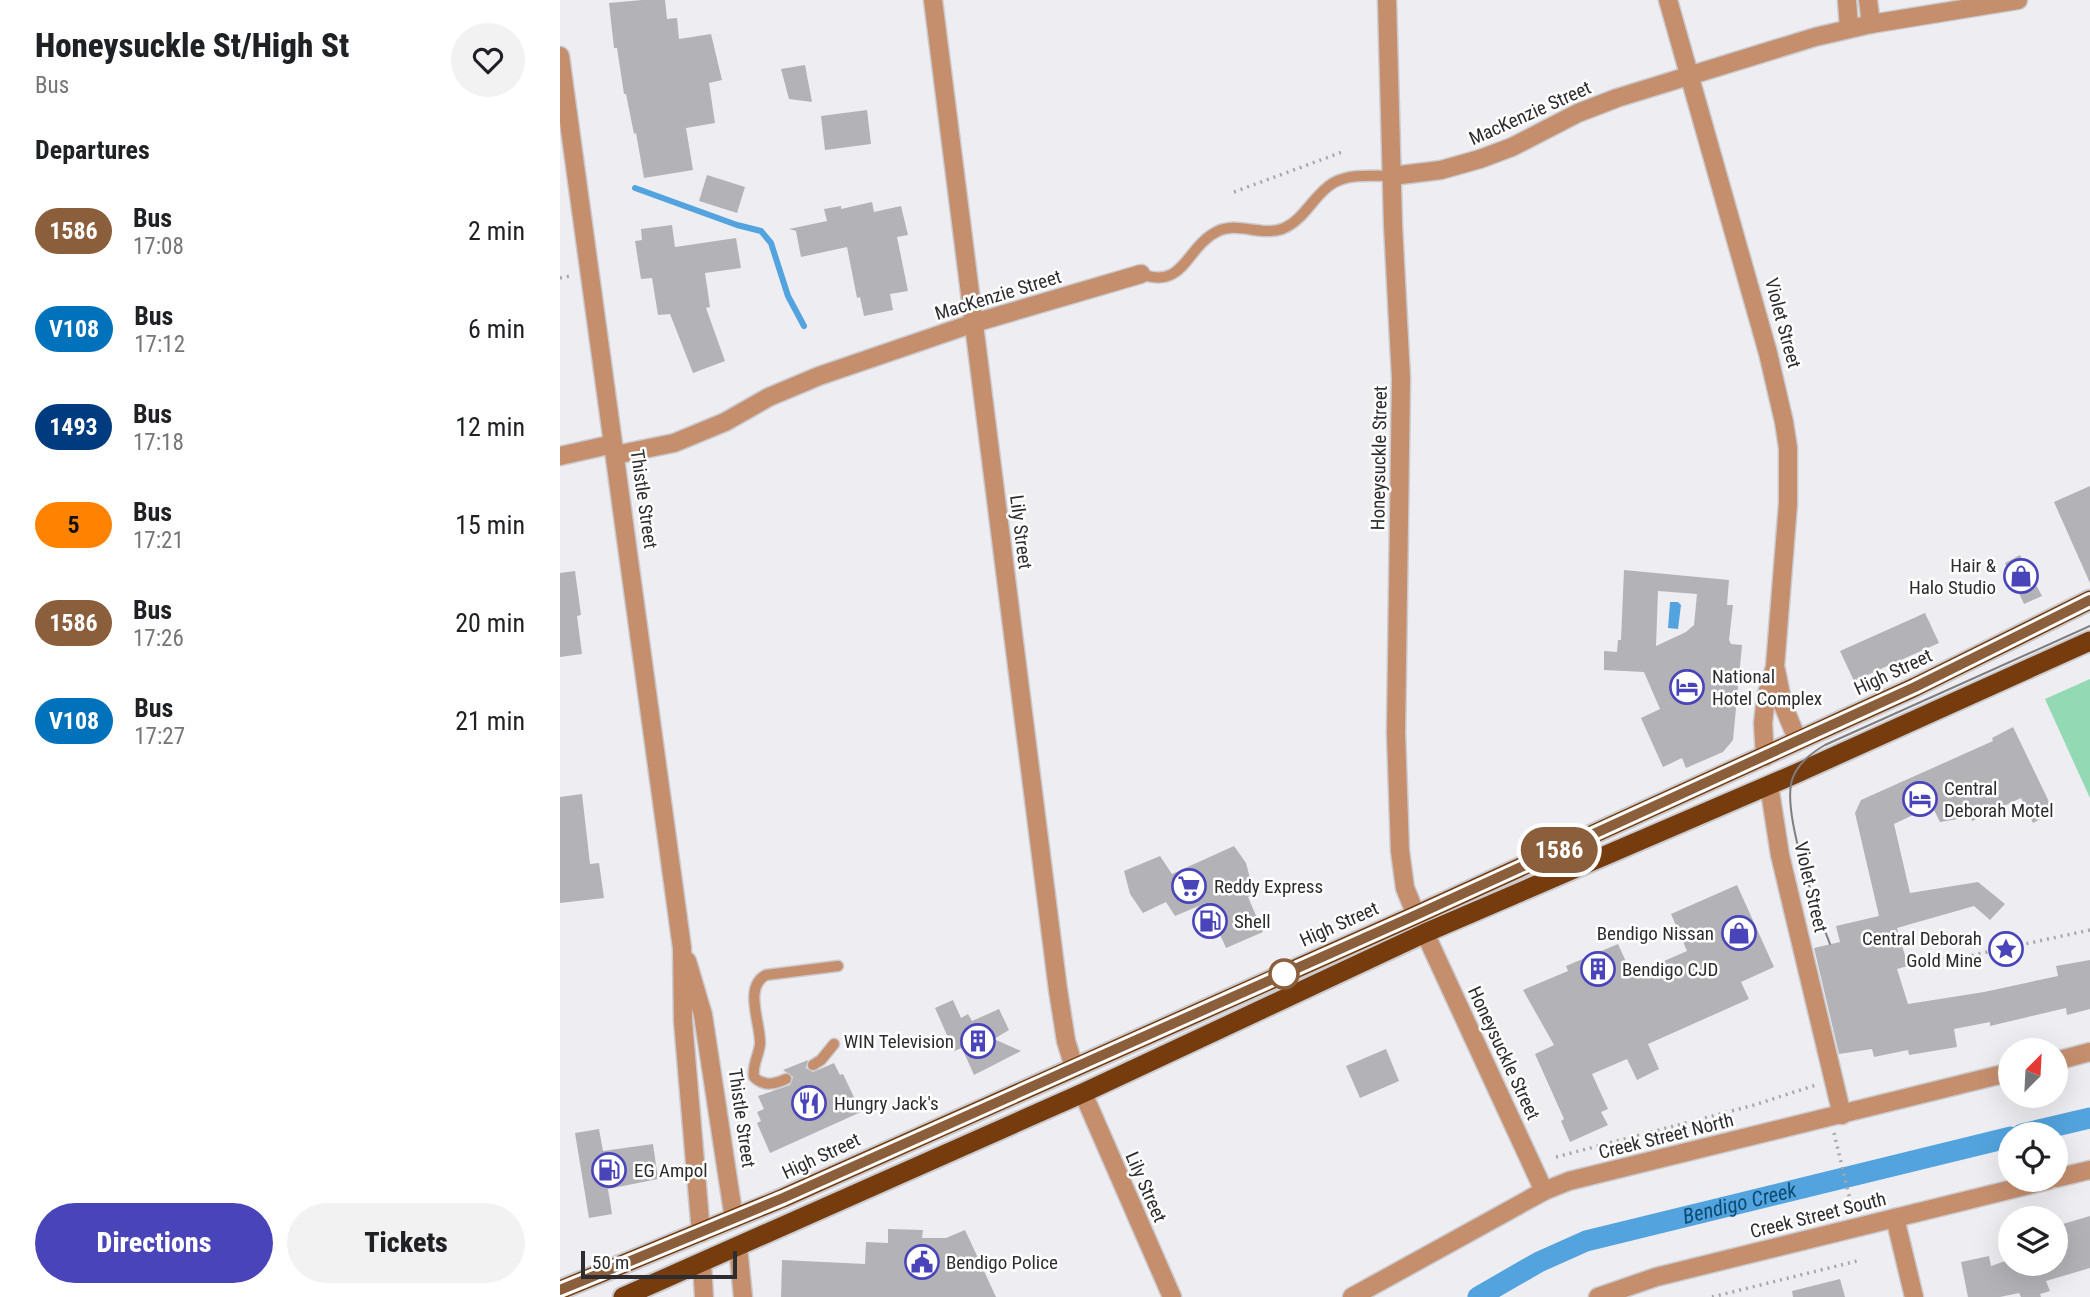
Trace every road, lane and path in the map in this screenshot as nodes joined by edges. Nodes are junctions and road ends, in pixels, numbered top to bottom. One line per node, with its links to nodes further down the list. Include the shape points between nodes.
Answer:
1 (933, 0): 15 (street, Lily Street)
2 (1387, 0): 12 (street, Honeysuckle Street)
3 (1668, 0): 10 (street, Violet Street)
4 (1847, 0): 8 (street)
5 (1868, 0): 7 (street)
6 (2018, 0): 7 (street, MacKenzie Street)
7 (1871, 24): 8 (street, MacKenzie Street)
8 (1849, 28): 10 (street, MacKenzie Street)
9 (560, 56): 16 (street, Thistle Street)
10 (1691, 76): 12 (street, MacKenzie Street, via 1593,107 1480,159); 20 (street, Violet Street, via 1768,353 1788,448)
11 (1345, 151): 13 (path)
12 (1392, 176): 14 (lane, MacKenzie Street, via 1338,181 1283,228 1262,232 1226,228 1209,237 1171,276 1155,279); 27 (street, Honeysuckle Street, via 1401,378 1396,733 1402,871)
13 (1234, 192)
14 (1141, 274): 15 (street, MacKenzie Street)
15 (974, 323): 16 (street, MacKenzie Street, via 791,387 684,440 651,450); 37 (street, Lily Street, via 1058,990)
16 (614, 449): 17 (street, MacKenzie Street); 30 (street, Thistle Street)
17 (560, 456)
18 (2090, 600): 21 (highway, High Street)
19 (2090, 641): 22 (highway)
20 (1775, 667): 23 (street, Violet Street, via 1783,705); 24 (street, Violet Street, via 1764,706)
21 (1940, 675): 22 (highway); 23 (highway, High Street)
22 (1956, 701): 25 (highway)
23 (1798, 741): 24 (highway, High Street); 25 (highway, Violet Street)
24 (1765, 757): 26 (highway, Violet Street); 27 (highway, High Street)
25 (1811, 767): 26 (highway)
26 (1769, 785): 29 (highway); 42 (street, Violet Street, via 1780,855)
27 (1416, 915): 29 (highway); 37 (highway, High Street)
28 (2090, 930): 31 (path)
29 (1425, 933): 41 (highway); 47 (street, Honeysuckle Street)
30 (682, 948): 51 (street, Thistle Street, via 704,1015); 52 (street, Thistle Street, via 683,1021)
31 (1923, 961)
32 (838, 967): 39 (lane, via 765,975 758,981 760,1044 754,1077 770,1084)
33 (834, 1044): 36 (lane)
34 (2090, 1052): 35 (street)
35 (2068, 1058)
36 (813, 1065)
37 (1074, 1067): 41 (highway); 51 (highway, High Street)
38 (1998, 1075): 42 (street, Creek Street North)
39 (786, 1079)
40 (1818, 1085): 44 (path)
41 (1083, 1093): 53 (highway); 60 (street, Lily Street)
42 (1842, 1115): 47 (street, Creek Street North, via 1569,1181)
43 (1838, 1148): 49 (path)
44 (1556, 1157)
45 (2090, 1170): 46 (street)
46 (2068, 1175)
47 (1544, 1191): 61 (street, Creek Street North)
48 (2000, 1192): 50 (street, Creek Street South)
49 (1851, 1205)
50 (1895, 1218): 62 (street, Creek Street South, via 1656,1277); 64 (street)
51 (734, 1219): 52 (highway, High Street); 53 (highway, Thistle Street)
52 (701, 1233): 55 (highway, Thistle Street); 56 (highway, High Street)
53 (738, 1247): 55 (highway); 59 (street, Thistle Street)
54 (1861, 1260): 63 (path)
55 (702, 1264): 57 (highway); 58 (street, Thistle Street)
56 (560, 1290)
57 (623, 1297)
58 (704, 1297)
59 (743, 1297)
60 (1172, 1297)
61 (1352, 1297)
62 (1598, 1297)
63 (1712, 1297)
64 (1914, 1297)

